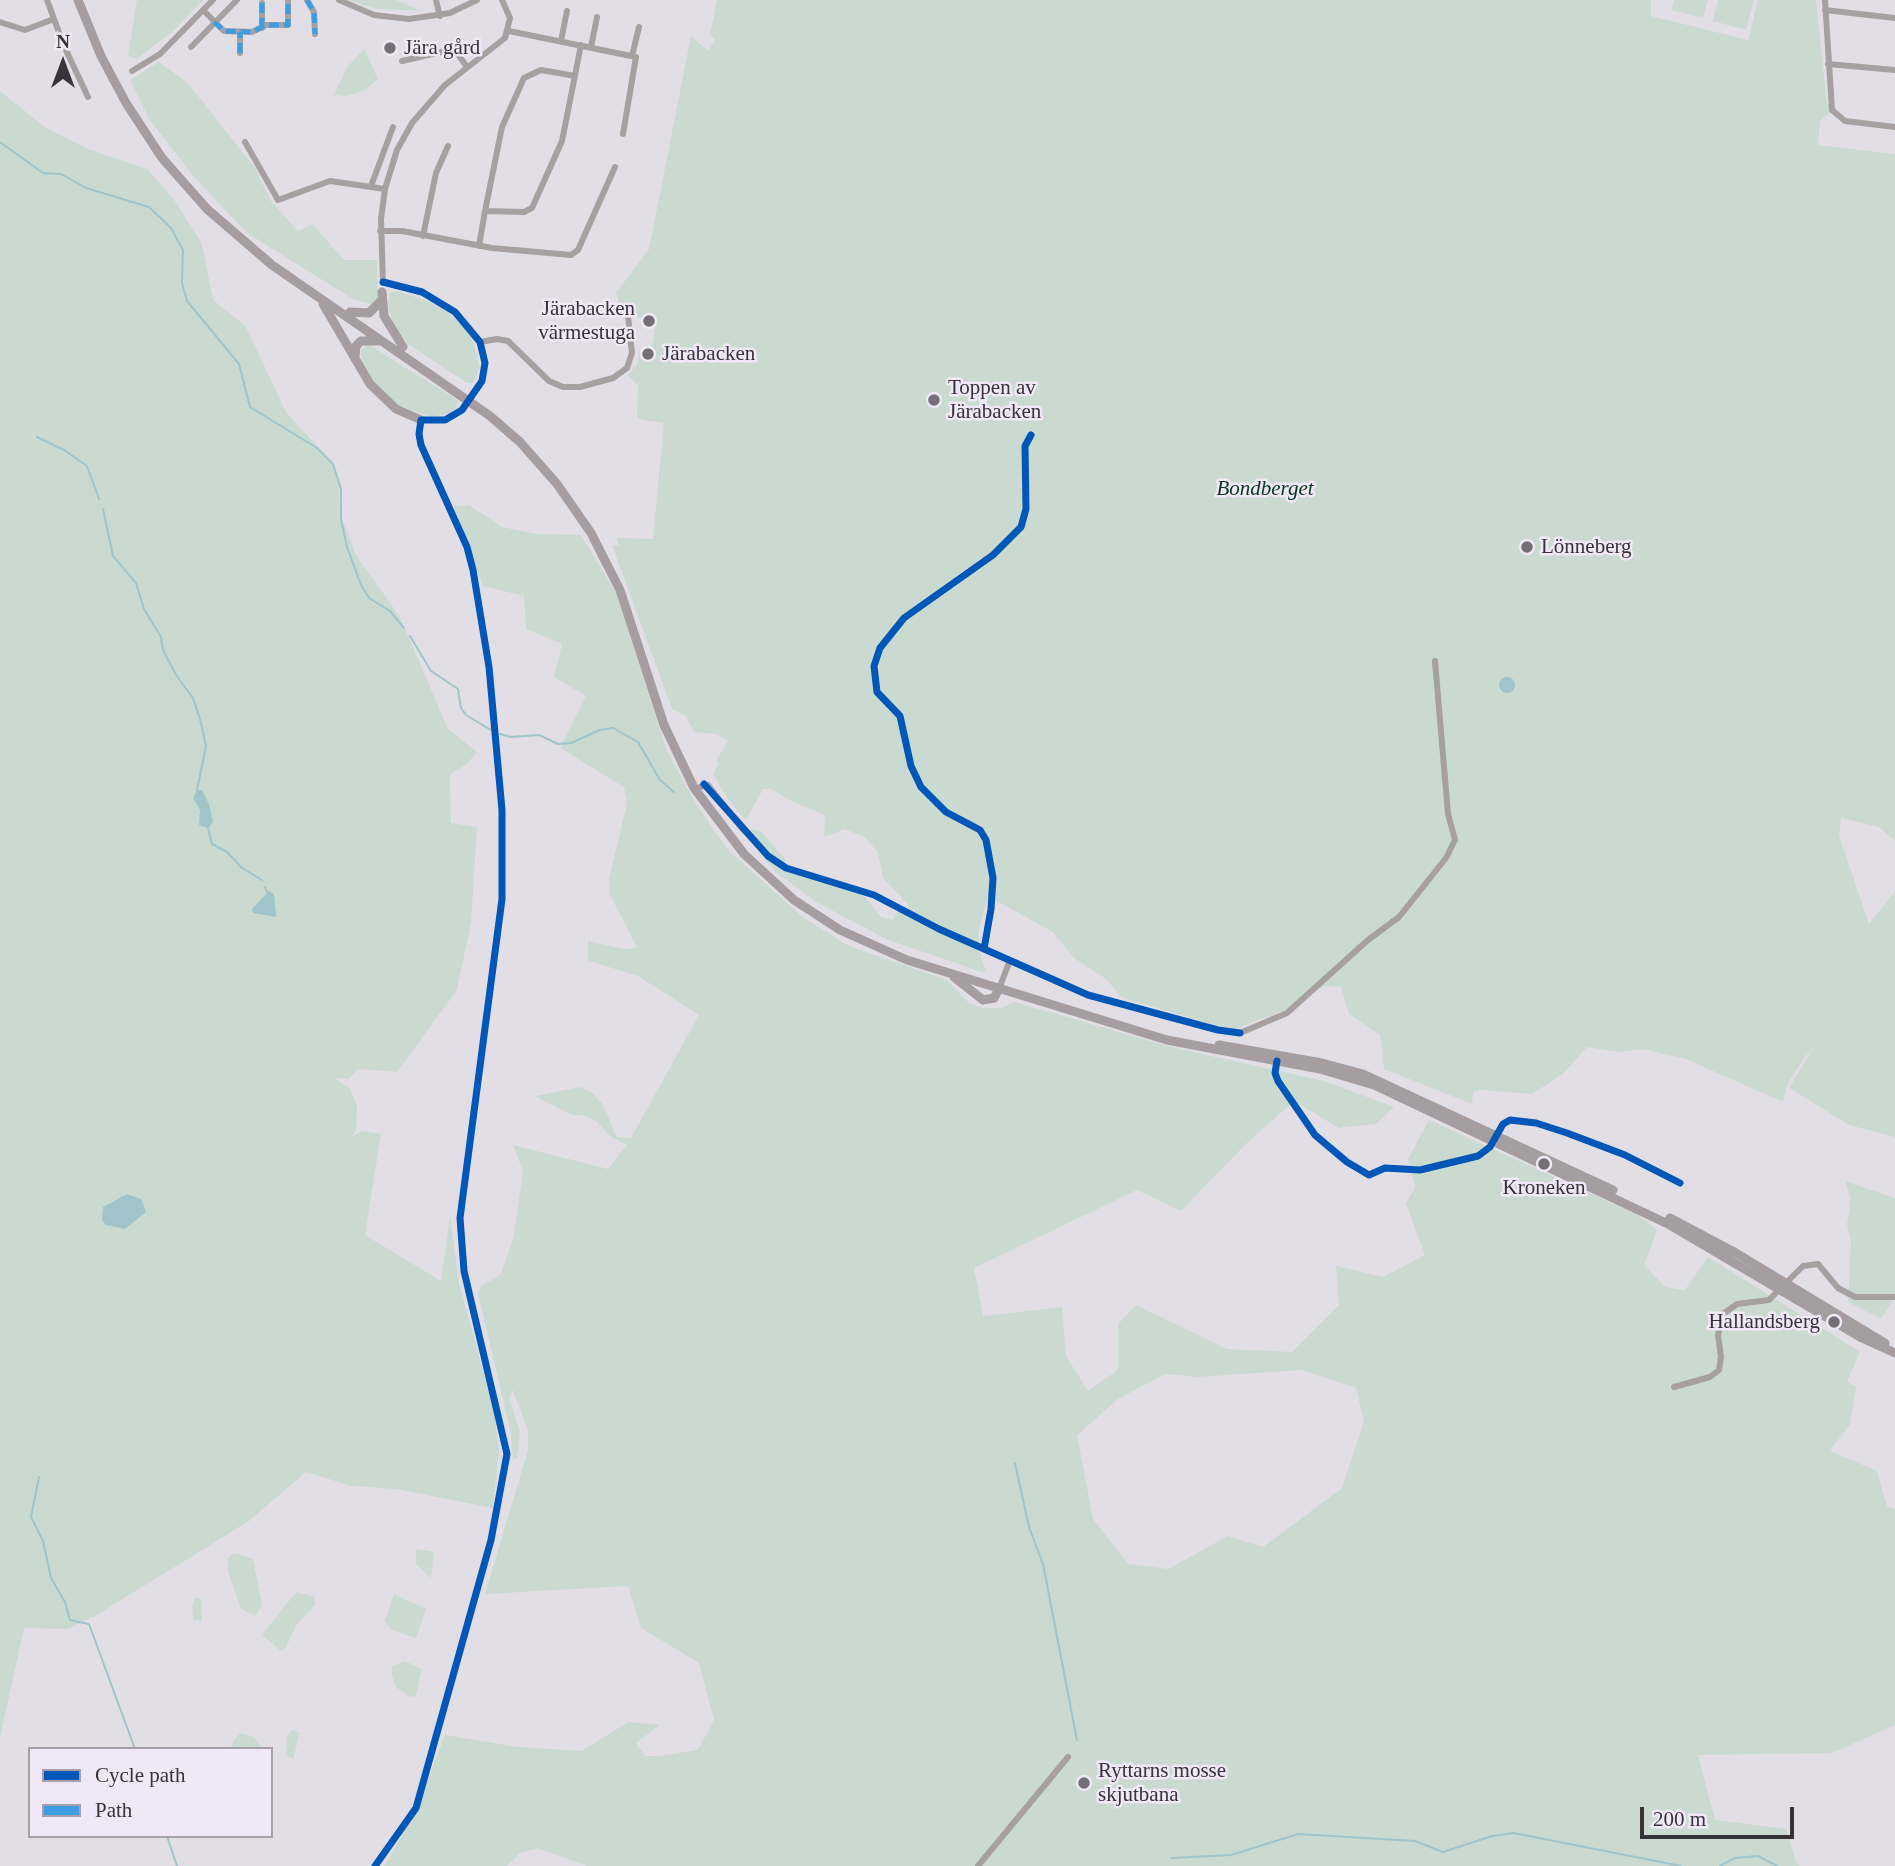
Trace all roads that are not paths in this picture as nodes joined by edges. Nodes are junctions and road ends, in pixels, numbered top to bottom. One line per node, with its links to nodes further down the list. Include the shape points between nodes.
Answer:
1 (47, 0): 20 (street)
2 (78, 0): 54 (highway, via 117,88 173,172 248,247)
3 (84, 0): 55 (highway, via 123,89 187,180 257,247)
4 (213, 0): 14 (street)
5 (237, 0): 22 (street)
6 (307, 0): 27 (street, via 314,12)
7 (339, 0): 17 (street, via 394,19)
8 (436, 0): 17 (street)
9 (477, 0): 17 (street)
10 (502, 0): 25 (street, via 510,18)
11 (1825, 0): 15 (street)
12 (288, 1): 24 (street, via 288,25)
13 (262, 3): 24 (street)
14 (202, 10): 22 (street); 38 (street, via 160,54)
15 (1825, 10): 19 (street); 35 (street)
16 (567, 11): 28 (street)
17 (440, 16)
18 (597, 17): 31 (street)
19 (1895, 18)
20 (54, 19): 21 (street, via 25,30); 40 (street)
21 (0, 22)
22 (214, 22): 26 (street, via 224,31); 30 (street)
23 (639, 27): 33 (street)
24 (262, 28): 26 (street)
25 (509, 31): 28 (street); 36 (street)
26 (240, 32): 32 (street)
27 (315, 34)
28 (561, 41): 29 (street)
29 (581, 45): 31 (street); 39 (street)
30 (191, 47)
31 (591, 47): 33 (street)
32 (240, 54)
33 (632, 56): 43 (street, via 636,57)
34 (402, 61): 36 (street, via 450,50)
35 (1828, 64): 37 (street); 42 (street, via 1831,106 1839,118)
36 (467, 67): 48 (street, via 444,85 412,123 397,150)
37 (1895, 70)
38 (132, 71)
39 (575, 76): 49 (street, via 562,141 532,208); 49 (street, via 541,70 524,78 502,127)
40 (88, 97)
41 (393, 127): 47 (street)
42 (1895, 127)
43 (623, 134)
44 (245, 142): 47 (street, via 278,200 330,181)
45 (448, 146): 51 (street, via 436,173)
46 (615, 167): 52 (street, via 575,254)
47 (371, 186): 48 (street)
48 (385, 189): 50 (street)
49 (485, 211): 52 (street)
50 (380, 231): 51 (street); 53 (street)
51 (423, 236): 52 (street)
52 (478, 246)
53 (382, 292): 55 (highway, via 369,313); 58 (street, via 433,297 455,312); 59 (highway, via 387,321)
54 (318, 296): 57 (highway); 60 (highway)
55 (350, 312): 59 (highway)
56 (628, 316): 58 (street, via 632,353 627,368 613,378 580,387 549,381 508,341)
57 (385, 342): 60 (highway, via 360,341); 61 (highway)
58 (480, 342): 63 (street, via 485,369 468,402 446,420)
59 (402, 347): 61 (highway)
60 (355, 360): 63 (highway, via 383,398)
61 (456, 387): 62 (highway)
62 (483, 407): 66 (highway, via 522,438 558,476 603,543 630,601 675,738); 69 (highway, via 549,475 600,549 627,606 670,741 694,788 727,835 776,885 825,921 893,955)
63 (421, 420): 80 (street, via 421,445 467,547 480,600 502,810 502,899 460,1218 464,1271 507,1454 491,1540 416,1808)
64 (1031, 435): 67 (street, via 1026,446 1026,509 1021,527 993,555 904,618 880,648 874,666 877,692 900,716 911,766 921,787 946,812 980,830 986,840 993,878)
65 (1435, 661): 68 (street, via 1448,814 1455,840 1399,917 1287,1013 1240,1033 1217,1030 1088,995)
66 (700, 788): 67 (street, via 708,785 776,863 874,895); 70 (highway, via 750,853 814,908 893,950)
67 (984, 949): 68 (street)
68 (1010, 960): 70 (street)
69 (950, 973): 70 (highway); 70 (highway, via 983,1000 994,998)
70 (1000, 986): 71 (highway, via 1180,1043); 72 (highway, via 1169,1034 1344,1068 1385,1082)
71 (1278, 1061): 72 (highway, via 1367,1082); 72 (street, via 1278,1082 1315,1135 1369,1175 1385,1168 1420,1170 1478,1156)
72 (1495, 1137): 73 (street, via 1506,1121 1536,1123 1625,1155); 74 (highway)
73 (1680, 1183)
74 (1785, 1287): 75 (street, via 1798,1269 1813,1263 1847,1293 1875,1299); 76 (highway); 77 (highway, via 1844,1327); 78 (street, via 1769,1300 1737,1304 1723,1314 1719,1370)
75 (1895, 1297)
76 (1895, 1347)
77 (1895, 1353)
78 (1674, 1387)
79 (1068, 1757): 81 (street)
80 (375, 1866)
81 (978, 1866)

